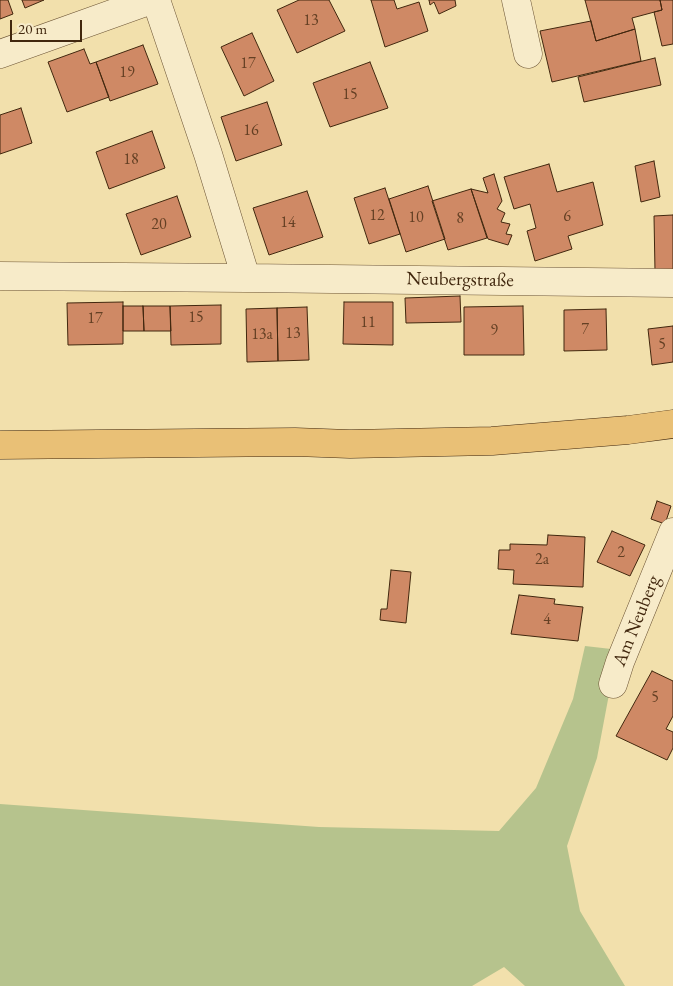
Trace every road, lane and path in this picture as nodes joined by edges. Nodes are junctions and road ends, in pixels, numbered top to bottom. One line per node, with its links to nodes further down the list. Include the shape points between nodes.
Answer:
1 (151, 0): 4 (street)
2 (156, 0): 7 (street)
3 (516, 0): 5 (street)
4 (0, 54)
5 (528, 54)
6 (0, 276): 7 (street, Neubergstraße)
7 (246, 278): 8 (street, Neubergstraße)
8 (673, 283)
9 (673, 424): 10 (main road, via 492,441)
10 (0, 445)
11 (673, 532): 12 (street, Am Neuberg)
12 (613, 684)

